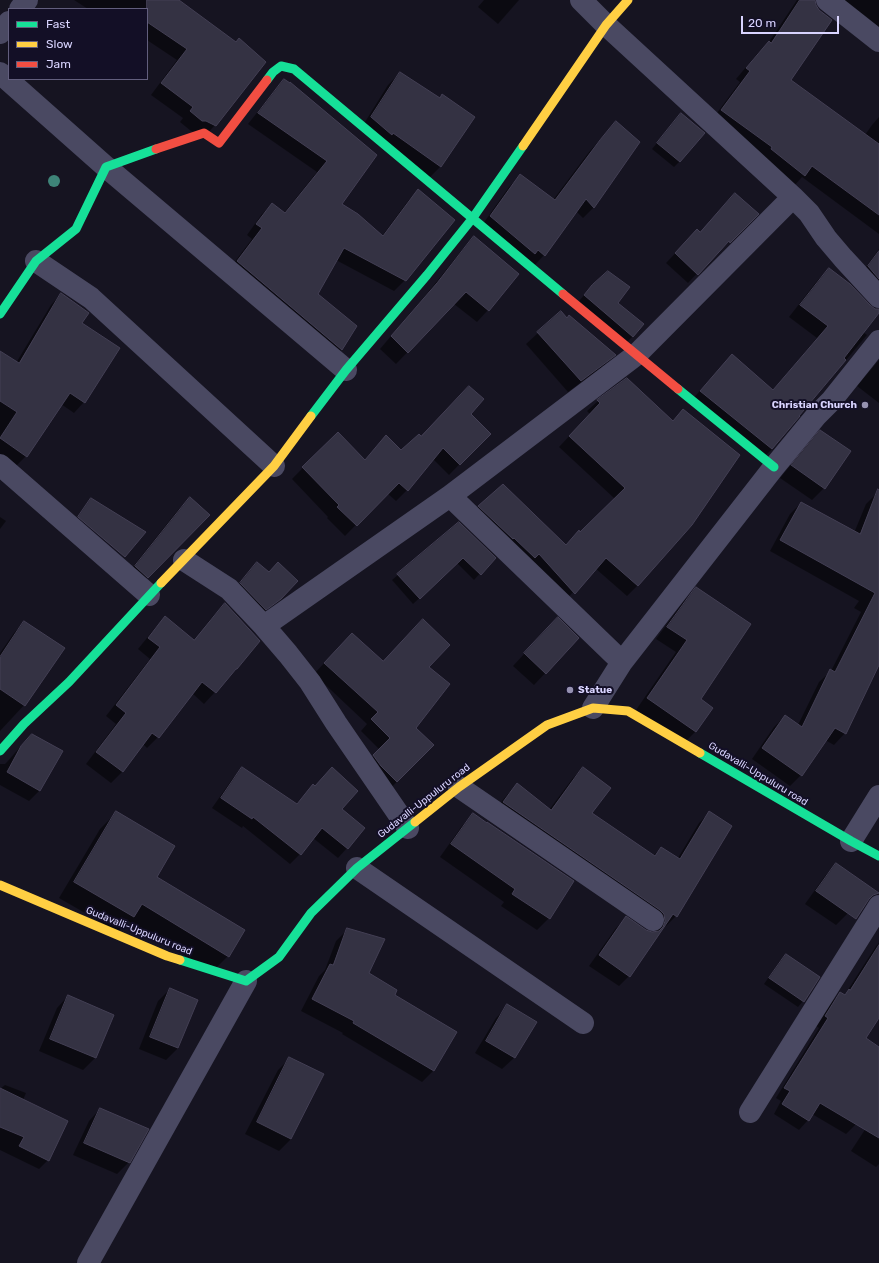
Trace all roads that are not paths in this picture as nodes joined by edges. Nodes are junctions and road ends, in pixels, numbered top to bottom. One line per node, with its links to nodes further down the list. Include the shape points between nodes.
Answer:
1 (27, 0): 5 (street)
2 (581, 0): 7 (street)
3 (628, 0): 7 (street)
4 (827, 0): 9 (street)
5 (21, 8)
6 (8, 23): 8 (street)
7 (606, 25): 12 (street); 13 (street)
8 (0, 33)
9 (879, 42)
10 (0, 73): 11 (street)
11 (106, 167): 13 (street, via 204,133 219,143 273,72 281,66 294,69); 14 (street, via 76,229); 19 (street)
12 (793, 197): 15 (street); 18 (street)
13 (472, 219): 18 (street); 19 (street)
14 (36, 261): 16 (street); 21 (street, via 91,298)
15 (879, 297)
16 (0, 314)
17 (879, 341): 22 (street)
18 (636, 355): 22 (street); 23 (street)
19 (346, 370): 21 (street)
20 (0, 465): 25 (street)
21 (274, 466): 24 (street)
22 (774, 467): 27 (street)
23 (450, 496): 26 (street); 27 (street)
24 (184, 560): 25 (street); 26 (street, via 229,589)
25 (149, 595): 29 (street, via 69,682 24,724)
26 (264, 626): 32 (street, via 310,682)
27 (622, 662): 28 (street)
28 (593, 708): 30 (street, Gudavalli-Uppuluru road, via 546,725); 33 (street, Gudavalli-Uppuluru road, via 628,711)
29 (0, 751)
30 (459, 786): 32 (street, Gudavalli-Uppuluru road); 38 (street)
31 (879, 796): 33 (street)
32 (408, 828): 35 (street, Gudavalli-Uppuluru road)
33 (851, 841): 34 (street, Gudavalli-Uppuluru road)
34 (879, 856)
35 (357, 868): 39 (street, Gudavalli-Uppuluru road, via 311,913 279,957); 40 (street)
36 (0, 885): 39 (street, Gudavalli-Uppuluru road, via 167,956)
37 (879, 906): 41 (street)
38 (653, 920)
39 (246, 980): 42 (street)
40 (583, 1023)
41 (750, 1112)
42 (88, 1263)

